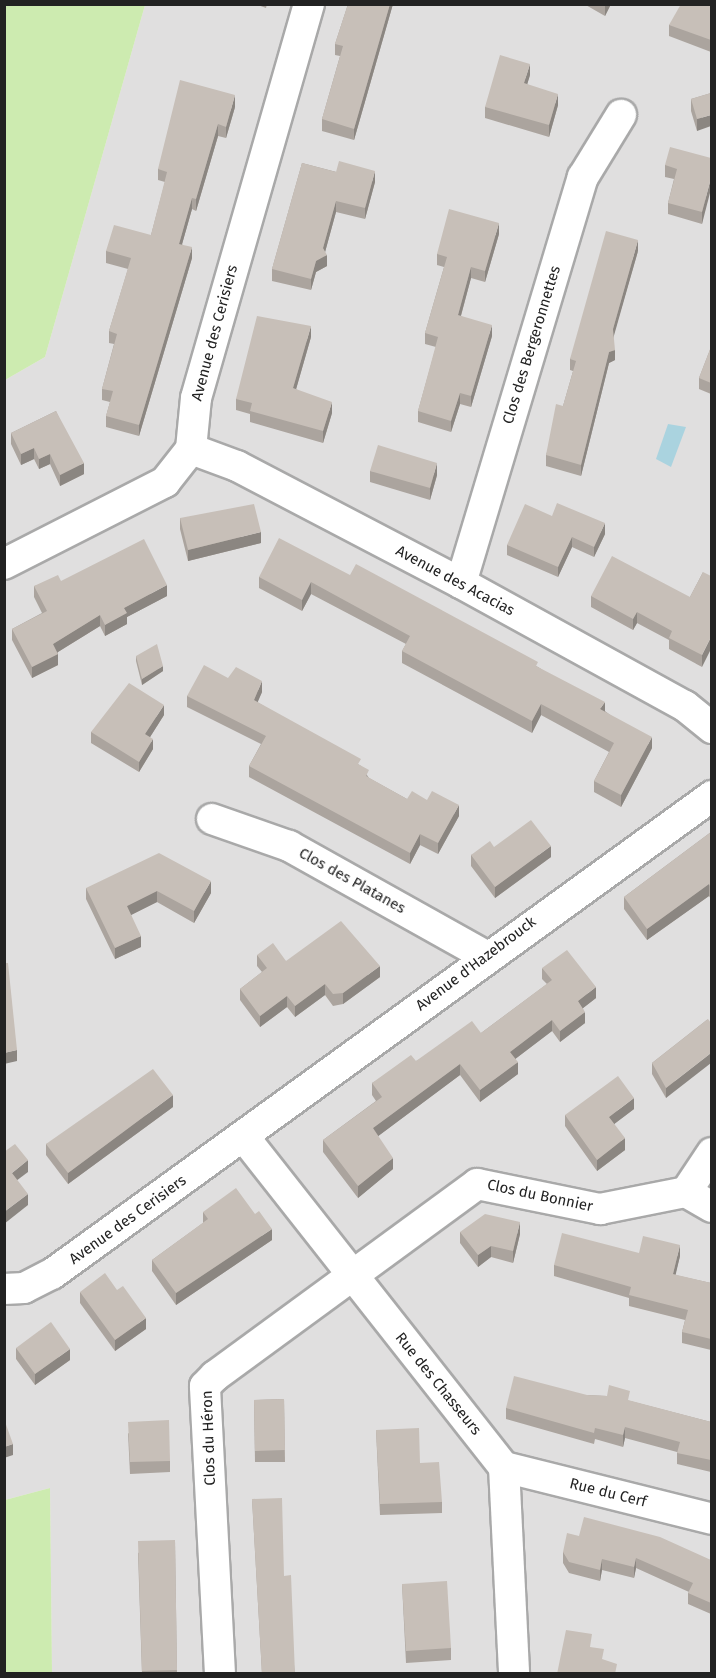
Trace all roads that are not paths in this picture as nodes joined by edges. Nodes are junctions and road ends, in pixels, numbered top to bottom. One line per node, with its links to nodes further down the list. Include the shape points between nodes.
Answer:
1 (309, 4): 3 (street, Avenue des Cerisiers, via 196,398)
2 (621, 115): 5 (street, Clos des Bergeronnettes, via 583,177)
3 (191, 449): 4 (street, via 165,482); 5 (street, Avenue des Acacias, via 237,466)
4 (4, 564)
5 (461, 583): 6 (street, Avenue des Acacias, via 685,706)
6 (711, 728)
7 (711, 796): 9 (street, Avenue d'Hazebrouck)
8 (212, 819): 9 (street, Clos des Platanes, via 289,846)
9 (486, 956): 10 (street, Avenue d'Hazebrouck)
10 (244, 1137): 14 (street, Rue des Chasseurs); 15 (street, Avenue des Cerisiers, via 52,1275 24,1288)
11 (711, 1153): 12 (street)
12 (686, 1192): 13 (street); 14 (street, Clos du Bonnier, via 600,1209 477,1184)
13 (711, 1208)
14 (351, 1274): 16 (street, Rue des Chasseurs); 18 (street, Clos du Héron, via 205,1386)
15 (4, 1288)
16 (504, 1467): 17 (street, Rue du Cerf); 19 (street)
17 (711, 1519)
18 (220, 1674)
19 (514, 1674)

